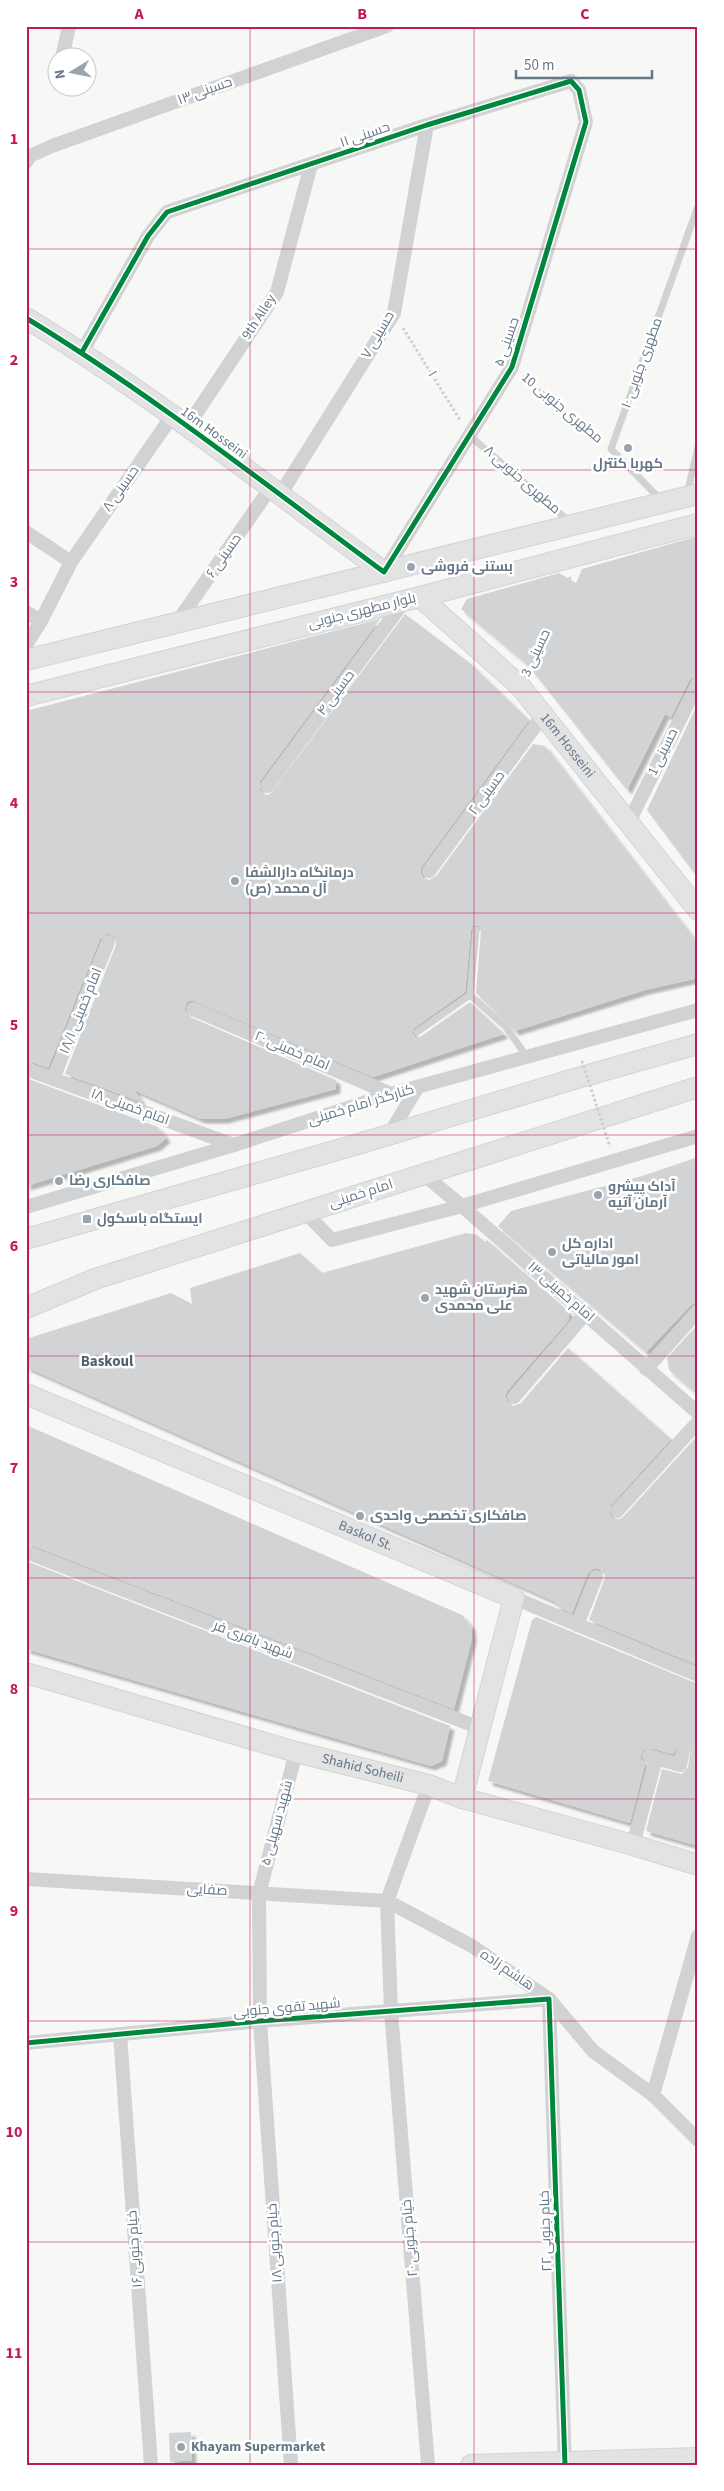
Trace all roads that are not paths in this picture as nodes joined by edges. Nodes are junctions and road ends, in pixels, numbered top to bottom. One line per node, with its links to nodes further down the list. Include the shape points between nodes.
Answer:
1 (69, 26): 3 (street)
2 (387, 26): 6 (street, حسینی ۱۳, via 52,146 30,156)
3 (64, 48)
4 (586, 122): 5 (street, حسینی ۱۱, via 579,90 571,82); 12 (street, حسینی ۵, via 512,367)
5 (427, 125): 7 (street, حسینی ۱۱); 14 (street, حسینی ۷, via 394,313)
6 (26, 162)
7 (311, 166): 10 (street, حسینی ۱۱, via 167,212 148,236); 11 (street, 9th Alley, via 276,292)
8 (698, 206): 16 (lane, مطهری جنوبی ۱۰, via 611,449)
9 (26, 318): 10 (street, 16m Hosseini)
10 (82, 352): 11 (street, 16m Hosseini)
11 (179, 422): 14 (street, 16m Hosseini); 20 (street, حسینی ۸)
12 (470, 436): 18 (lane, مطهری جنوبی ۸); 21 (street, حسینی ۵)
13 (698, 447): 15 (lane)
14 (275, 491): 21 (street, 16m Hosseini); 25 (street, حسینی ۶)
15 (692, 496): 16 (street)
16 (663, 503): 18 (street)
17 (698, 524): 22 (street, بلوار مطهری جنوبی)
18 (574, 525): 21 (street)
19 (26, 532): 20 (street)
20 (71, 562): 24 (street, حسینی ۸)
21 (384, 572): 25 (street)
22 (412, 599): 29 (street, بلوار مطهری جنوبی); 30 (street, 16m Hosseini, via 520,686); 31 (street, حسینی ۴)
23 (26, 612): 24 (street)
24 (41, 621): 26 (street, حسینی ۸)
25 (176, 624): 27 (street)
26 (26, 644)
27 (26, 660)
28 (698, 683): 32 (street, حسینی 1)
29 (26, 696)
30 (544, 714): 32 (street, 16m Hosseini); 33 (street, حسینی ۲)
31 (267, 786)
32 (629, 822): 34 (street, 16m Hosseini)
33 (429, 871)
34 (698, 910)
35 (476, 930): 37 (lane)
36 (108, 942): 44 (street, امام خمینی ۱۸/۱)
37 (470, 995): 40 (lane); 42 (lane, via 506,1027)
38 (193, 1009): 47 (street, امام خمینی ۲۰)
39 (698, 1010): 42 (street, کنارگذر امام خمینی)
40 (417, 1032)
41 (698, 1044): 48 (street)
42 (527, 1057): 46 (street, کنارگذر امام خمینی)
43 (26, 1069): 44 (street, امام خمینی ۱۸)
44 (53, 1079): 50 (street, امام خمینی ۱۸)
45 (698, 1087): 51 (street, امام خمینی)
46 (416, 1088): 47 (street, کنارگذر امام خمینی); 48 (street)
47 (392, 1094): 50 (street, کنارگذر امام خمینی)
48 (389, 1135): 55 (street)
49 (698, 1136): 52 (street)
50 (234, 1145): 53 (street, کنارگذر امام خمینی)
51 (423, 1174): 52 (street, امام خمینی ۱۳); 54 (street, امام خمینی)
52 (462, 1206): 54 (street, via 332,1240); 60 (street, امام خمینی ۱۳)
53 (26, 1207)
54 (305, 1212): 56 (street, امام خمینی)
55 (26, 1239)
56 (95, 1279): 57 (street); 58 (street, امام خمینی)
57 (26, 1292)
58 (26, 1308)
59 (698, 1311): 61 (street)
60 (586, 1313): 61 (street, امام خمینی ۱۳); 63 (street)
61 (646, 1369): 64 (street, امام خمینی ۱۳)
62 (26, 1394): 69 (street, Baskol St.)
63 (514, 1397)
64 (698, 1413)
65 (698, 1422): 66 (street)
66 (617, 1511)
67 (26, 1552): 73 (street, شهید باقری فر)
68 (596, 1577): 70 (street)
69 (514, 1598): 70 (street); 73 (street)
70 (577, 1624): 72 (street)
71 (26, 1673): 74 (street, Shahid Soheili)
72 (698, 1676)
73 (480, 1728): 77 (street)
74 (296, 1752): 76 (street, Shahid Soheili); 81 (street, شهید سهیلی ۵)
75 (682, 1755): 78 (street, via 680,1764 652,1757)
76 (429, 1785): 77 (street, Shahid Soheili); 82 (street)
77 (462, 1798): 78 (street, Shahid Soheili)
78 (634, 1845): 79 (street, Shahid Soheili)
79 (698, 1865)
80 (26, 1880): 81 (street, صفایی)
81 (258, 1894): 82 (street, صفایی); 86 (street, شهید سهیلی ۵)
82 (388, 1901): 84 (street, هاشم زاده, via 472,1946); 85 (street, خیام جنوبی ۲۰)
83 (698, 1936): 89 (street)
84 (550, 1999): 85 (street, شهید تقوی جنوبی); 89 (street, هاشم زاده, via 593,2051); 92 (street, خیام جنوبی ۲۲)
85 (391, 2011): 86 (street, شهید تقوی جنوبی); 95 (street, خیام جنوبی ۲۰)
86 (260, 2021): 87 (street, شهید تقوی جنوبی); 94 (street, خیام جنوبی ۱۸)
87 (120, 2034): 88 (street, شهید تقوی جنوبی); 93 (street, خیام جنوبی ۱۶)
88 (26, 2043)
89 (653, 2095): 90 (street, هاشم زاده)
90 (698, 2140)
91 (698, 2458): 92 (street)
92 (565, 2463): 96 (street)
93 (151, 2465)
94 (291, 2465)
95 (428, 2465)
96 (471, 2465)

